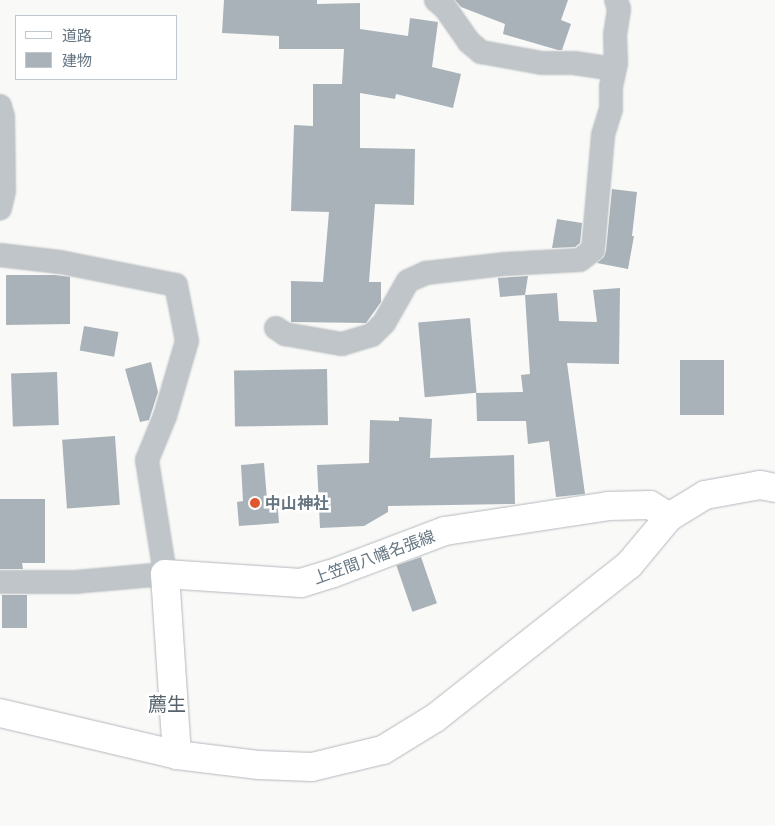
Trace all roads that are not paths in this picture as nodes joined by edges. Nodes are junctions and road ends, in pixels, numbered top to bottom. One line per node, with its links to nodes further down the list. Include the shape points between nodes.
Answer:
1 (436, 0): 3 (street, via 469,42 481,52 542,63 574,63)
2 (616, 0): 3 (street, via 619,9)
3 (614, 69): 7 (street, via 611,109 603,135 593,250 580,260 426,273 408,281 384,323 372,335 342,344 285,334)
4 (0, 106): 5 (street, via 4,191)
5 (0, 209)
6 (0, 255): 10 (street, via 60,262 176,285 187,341 148,460)
7 (276, 328)
8 (775, 488): 9 (main road, via 760,485 705,495)
9 (669, 517): 10 (main road, 上笠間八幡名張線, via 650,505 608,506 445,531 301,583); 13 (main road, via 629,565 435,718 382,750 312,767 259,765)
10 (165, 574): 11 (street, via 76,582); 13 (main road)
11 (0, 582)
12 (0, 712): 13 (main road)
13 (177, 755)

